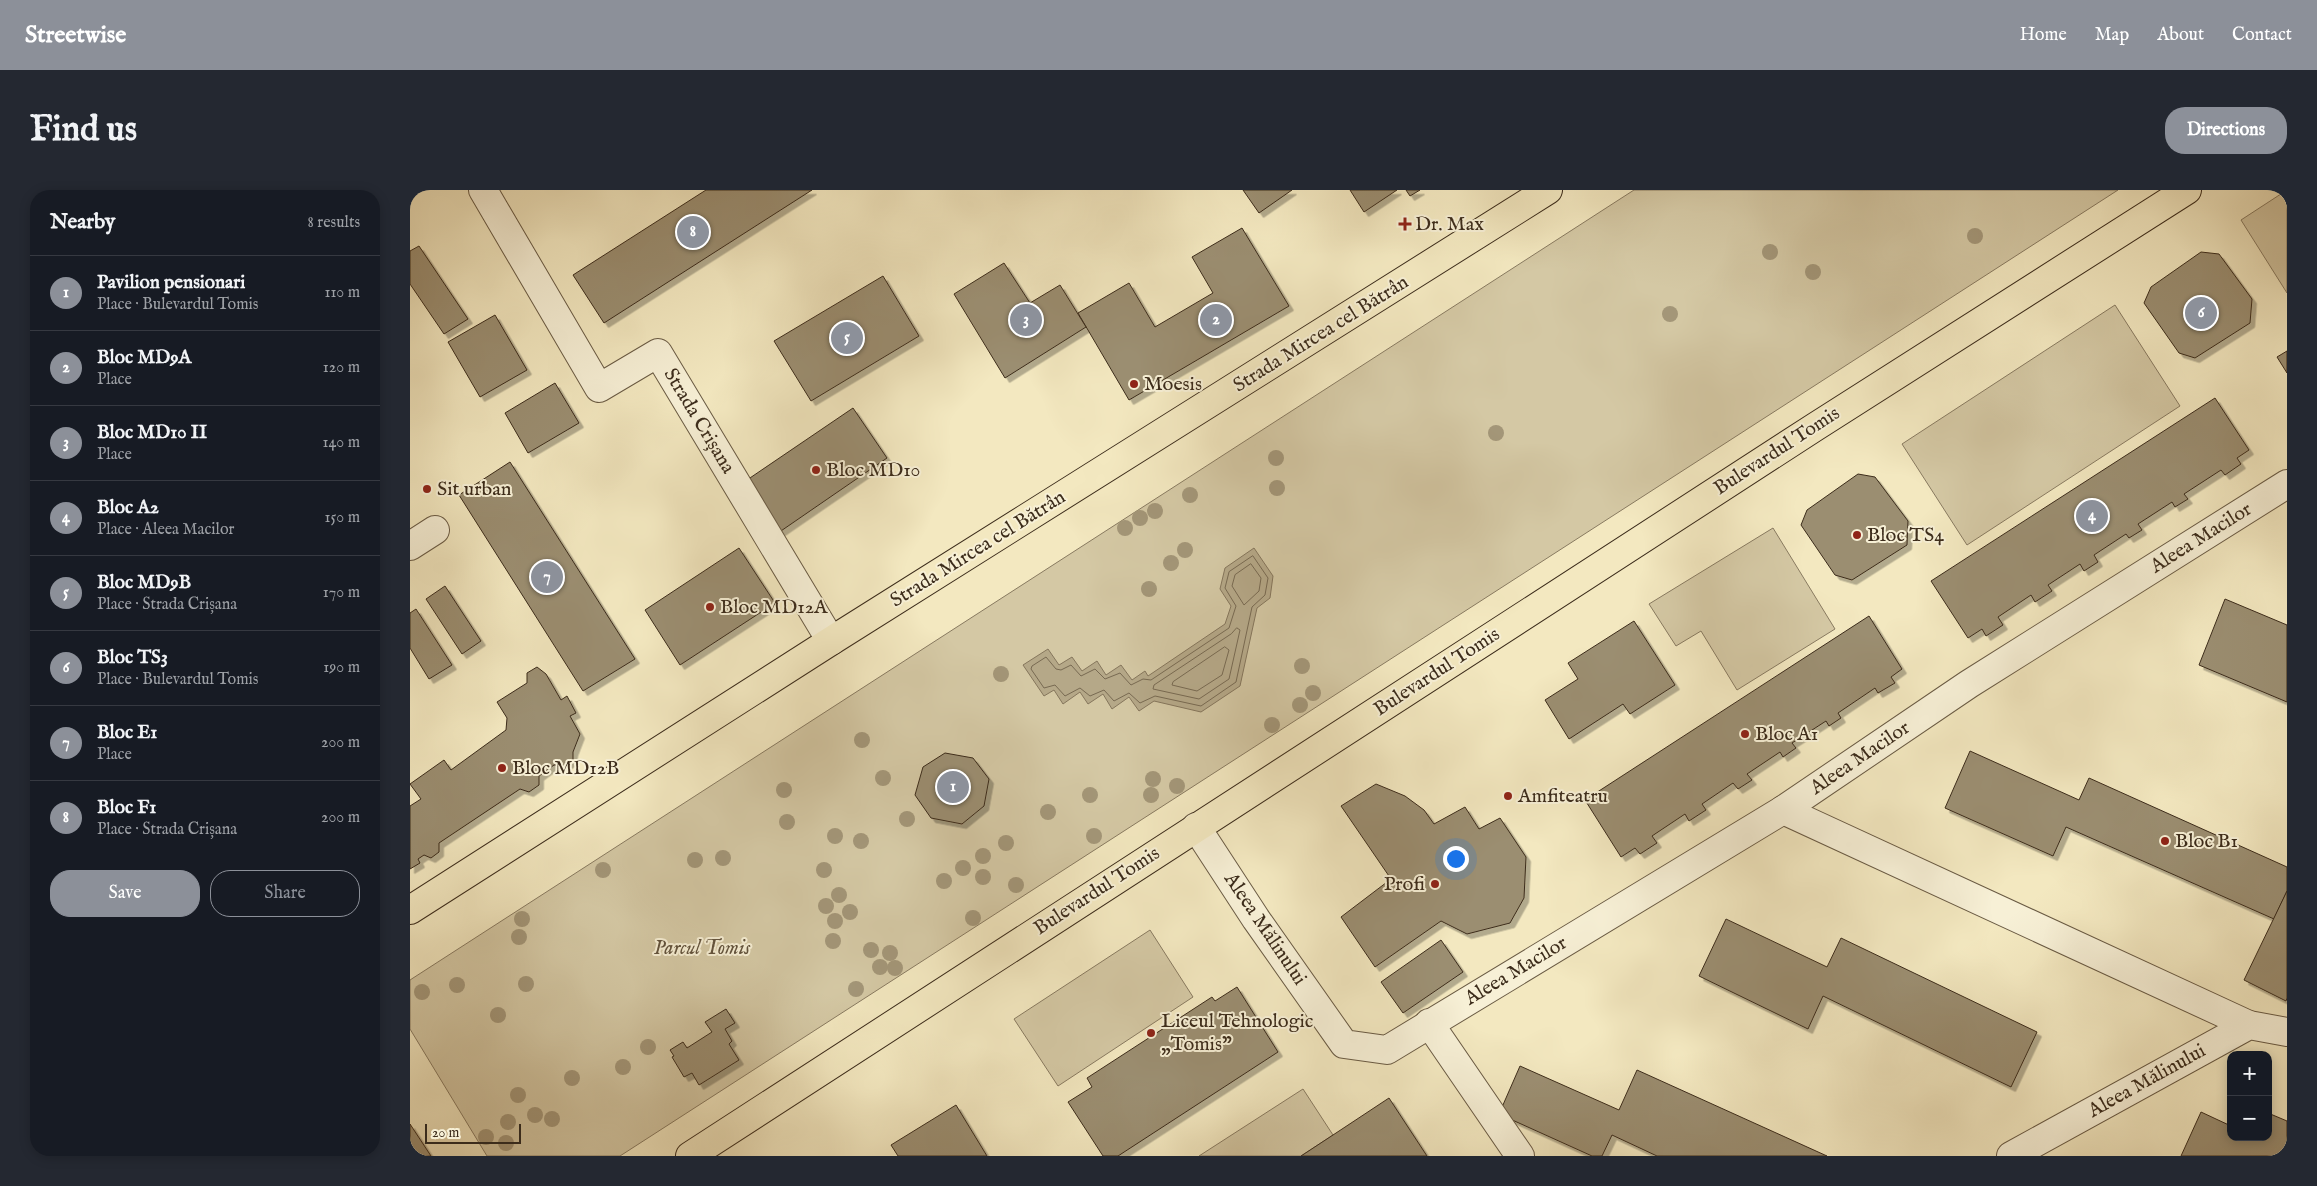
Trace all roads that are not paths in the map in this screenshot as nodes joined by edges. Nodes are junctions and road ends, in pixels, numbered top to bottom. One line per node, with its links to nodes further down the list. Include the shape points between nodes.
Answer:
1 (483, 190): 7 (street, Strada Crișana, via 600,388 658,353)
2 (1548, 190): 7 (main road, Strada Mircea cel Bătrân)
3 (2187, 190): 9 (main road, Bulevardul Tomis)
4 (2287, 484): 8 (street, Aleea Macilor, via 1969,684)
5 (435, 530): 6 (street)
6 (410, 546)
7 (831, 642): 10 (main road, Strada Mircea cel Bătrân)
8 (1783, 810): 11 (street, Aleea Macilor); 12 (street)
9 (1196, 827): 11 (street, Aleea Mălinului, via 1344,1044 1387,1050); 14 (main road, Bulevardul Tomis)
10 (410, 910)
11 (1428, 1023): 15 (street)
12 (2249, 1024): 13 (street); 16 (street, Aleea Mălinului)
13 (2287, 1032)
14 (690, 1156)
15 (1520, 1156)
16 (2011, 1156)

